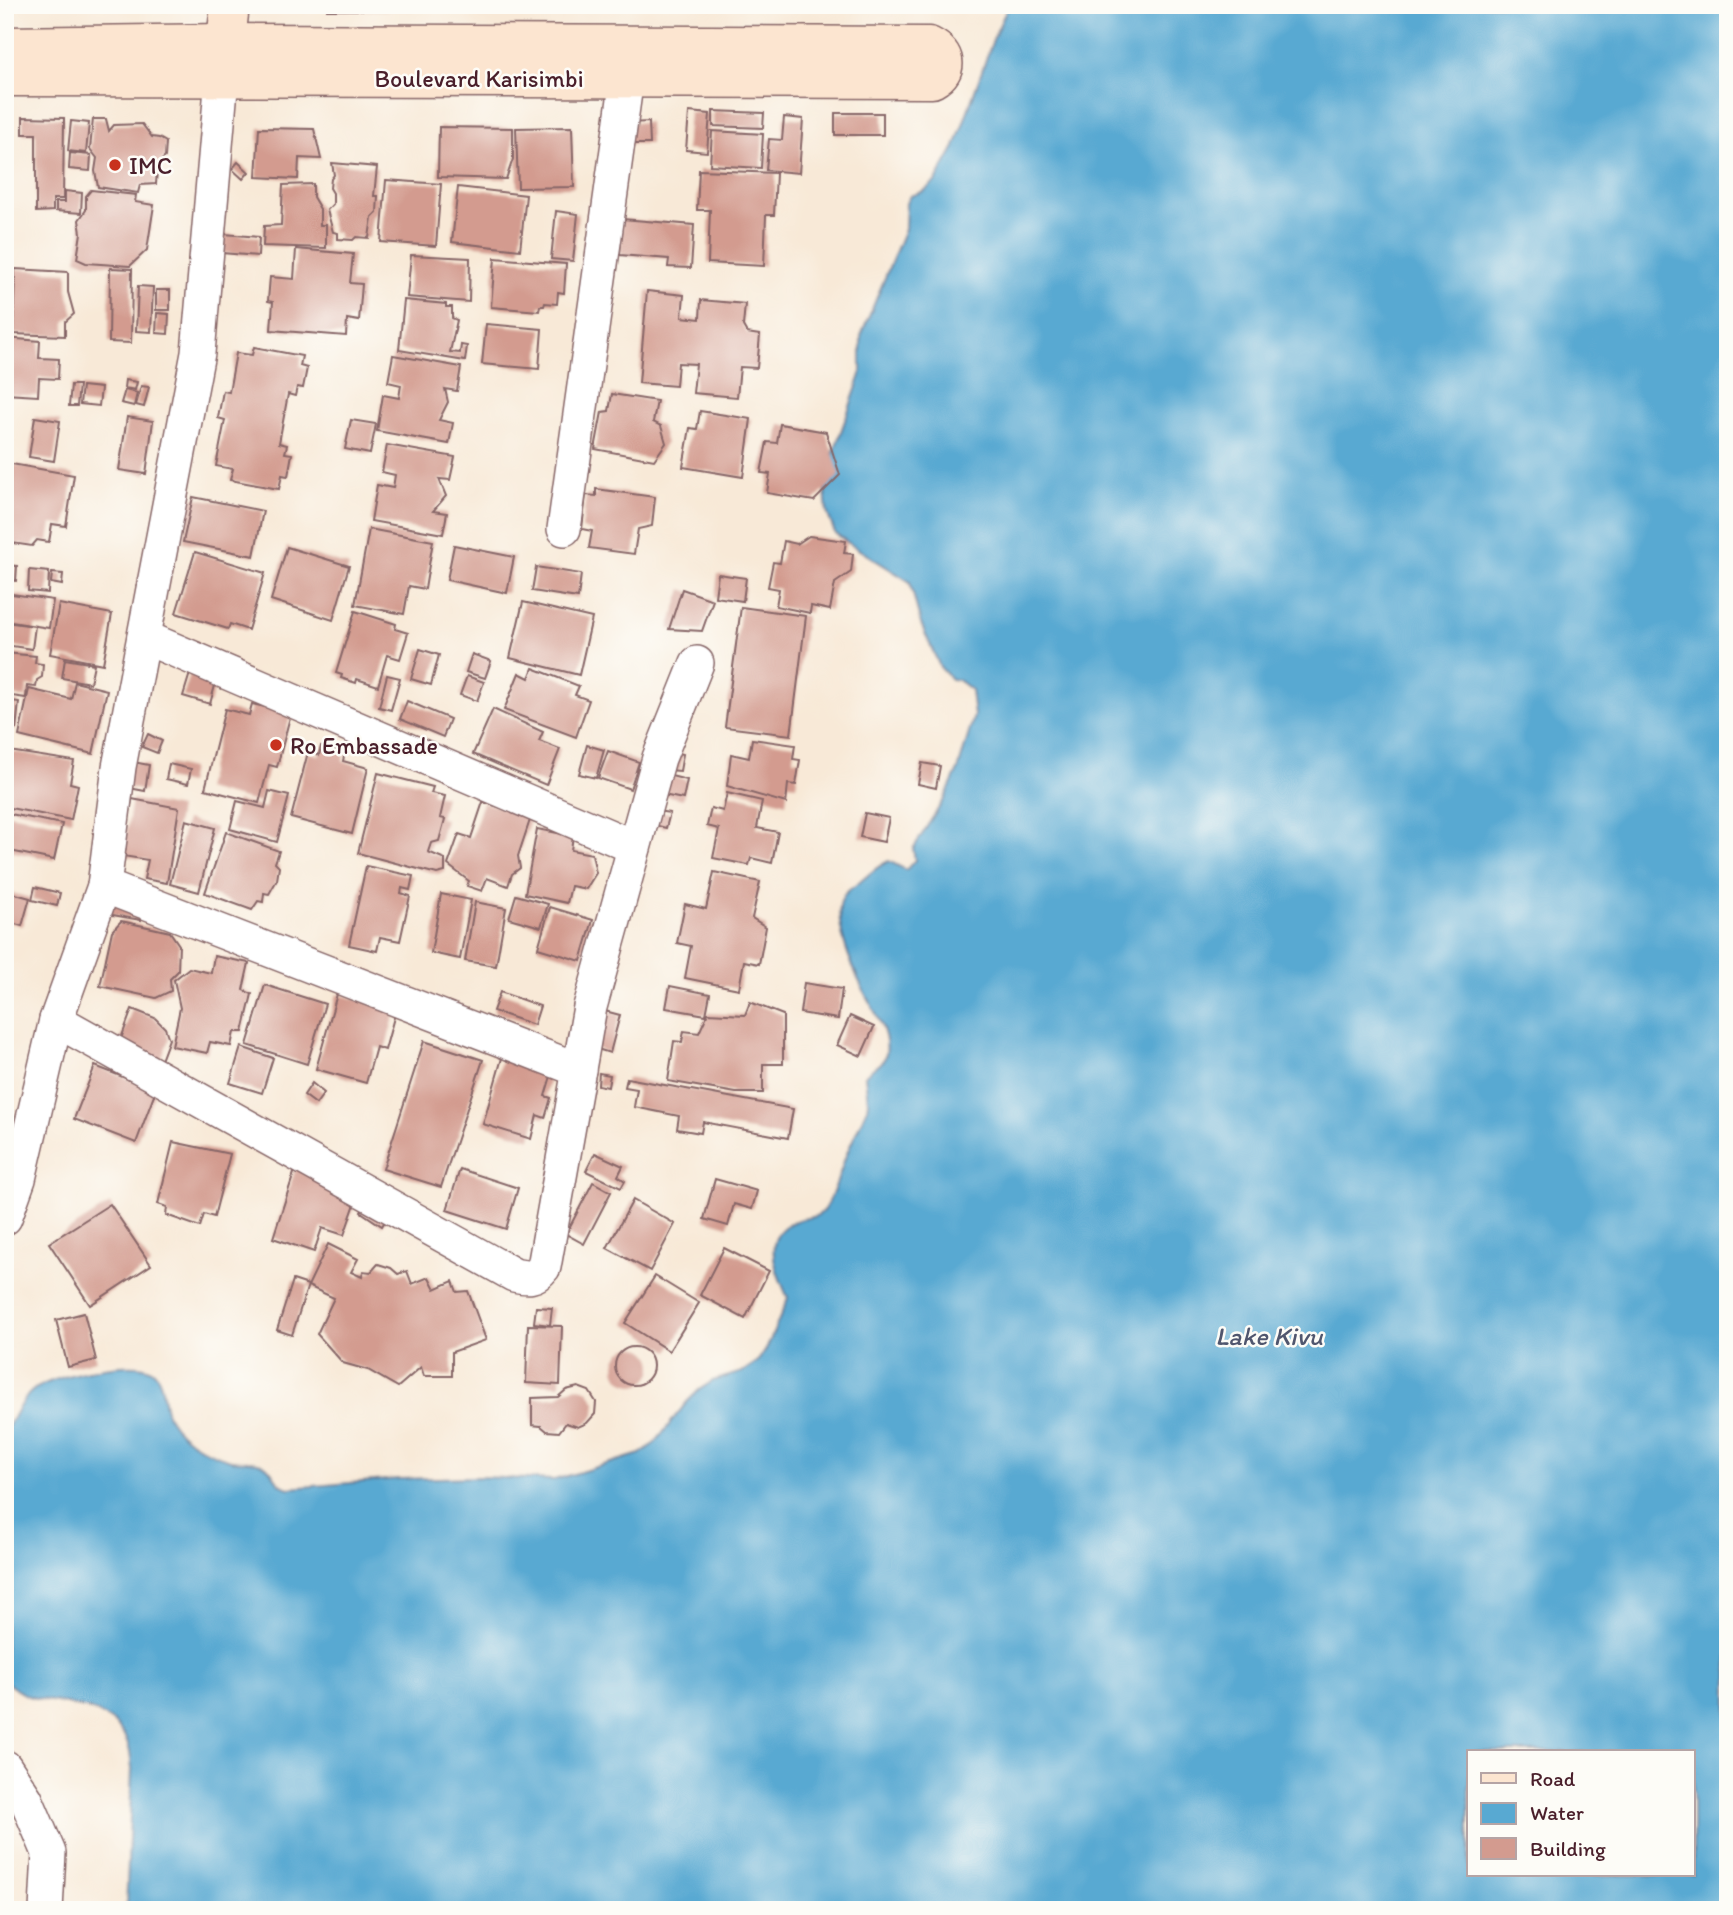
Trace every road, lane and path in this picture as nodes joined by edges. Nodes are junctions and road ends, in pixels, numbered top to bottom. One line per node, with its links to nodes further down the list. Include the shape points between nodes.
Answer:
1 (230, 5): 3 (street)
2 (5, 46): 3 (street)
3 (224, 60): 4 (street, Boulevard Karisimbi); 5 (street, Boulevard Karisimbi); 5 (street, Boulevard Karisimbi, via 929,46 937,50 944,64 932,79); 7 (street, via 198,352)
4 (5, 77)
5 (627, 78): 6 (street)
6 (564, 529)
7 (144, 638): 9 (street); 10 (street, via 119,767)
8 (698, 663): 9 (street, via 659,758)
9 (634, 847): 12 (street, via 590,1007)
10 (104, 886): 11 (street); 12 (street)
11 (56, 1020): 12 (street, via 514,1275 527,1278 544,1267); 13 (street, via 19,1179)
12 (579, 1069)
13 (5, 1217)
14 (5, 1767): 15 (street, via 26,1799 49,1853)
15 (46, 1910)

